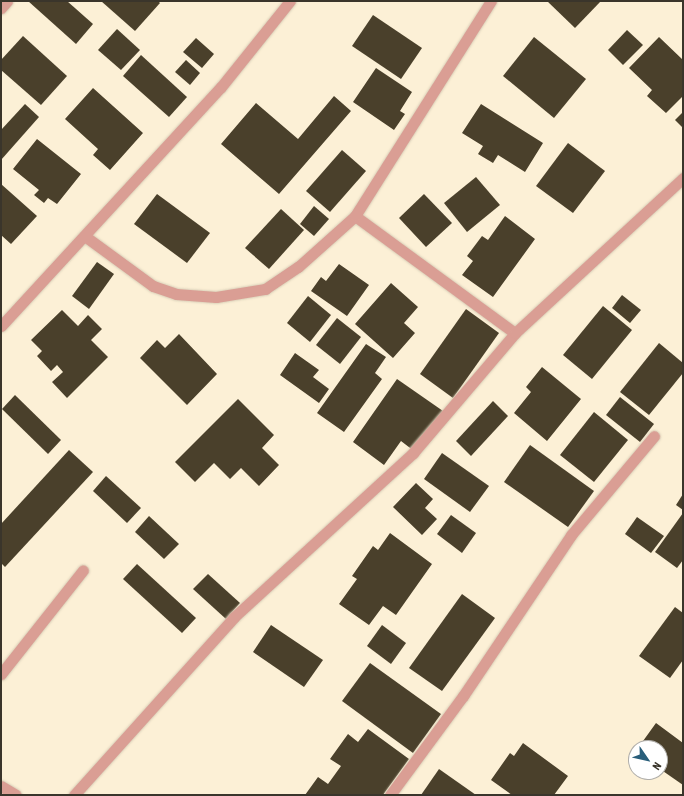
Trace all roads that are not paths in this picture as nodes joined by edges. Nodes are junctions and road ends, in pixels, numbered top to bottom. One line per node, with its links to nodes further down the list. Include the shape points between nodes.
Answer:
1 (7, 1): 4 (street)
2 (290, 1): 7 (street, via 221,88 159,152)
3 (491, 1): 6 (street)
4 (1, 8)
5 (683, 178): 9 (street)
6 (355, 216): 7 (street, via 298,267 265,289 216,297 176,294 153,286); 9 (street)
7 (86, 237): 8 (street)
8 (1, 326)
9 (515, 333): 15 (street, via 413,454 234,617)
10 (654, 436): 16 (street, via 571,535 463,696)
11 (83, 570): 12 (street)
12 (1, 674)
13 (1, 786): 14 (street)
14 (16, 795)
15 (74, 795)
16 (390, 795)

